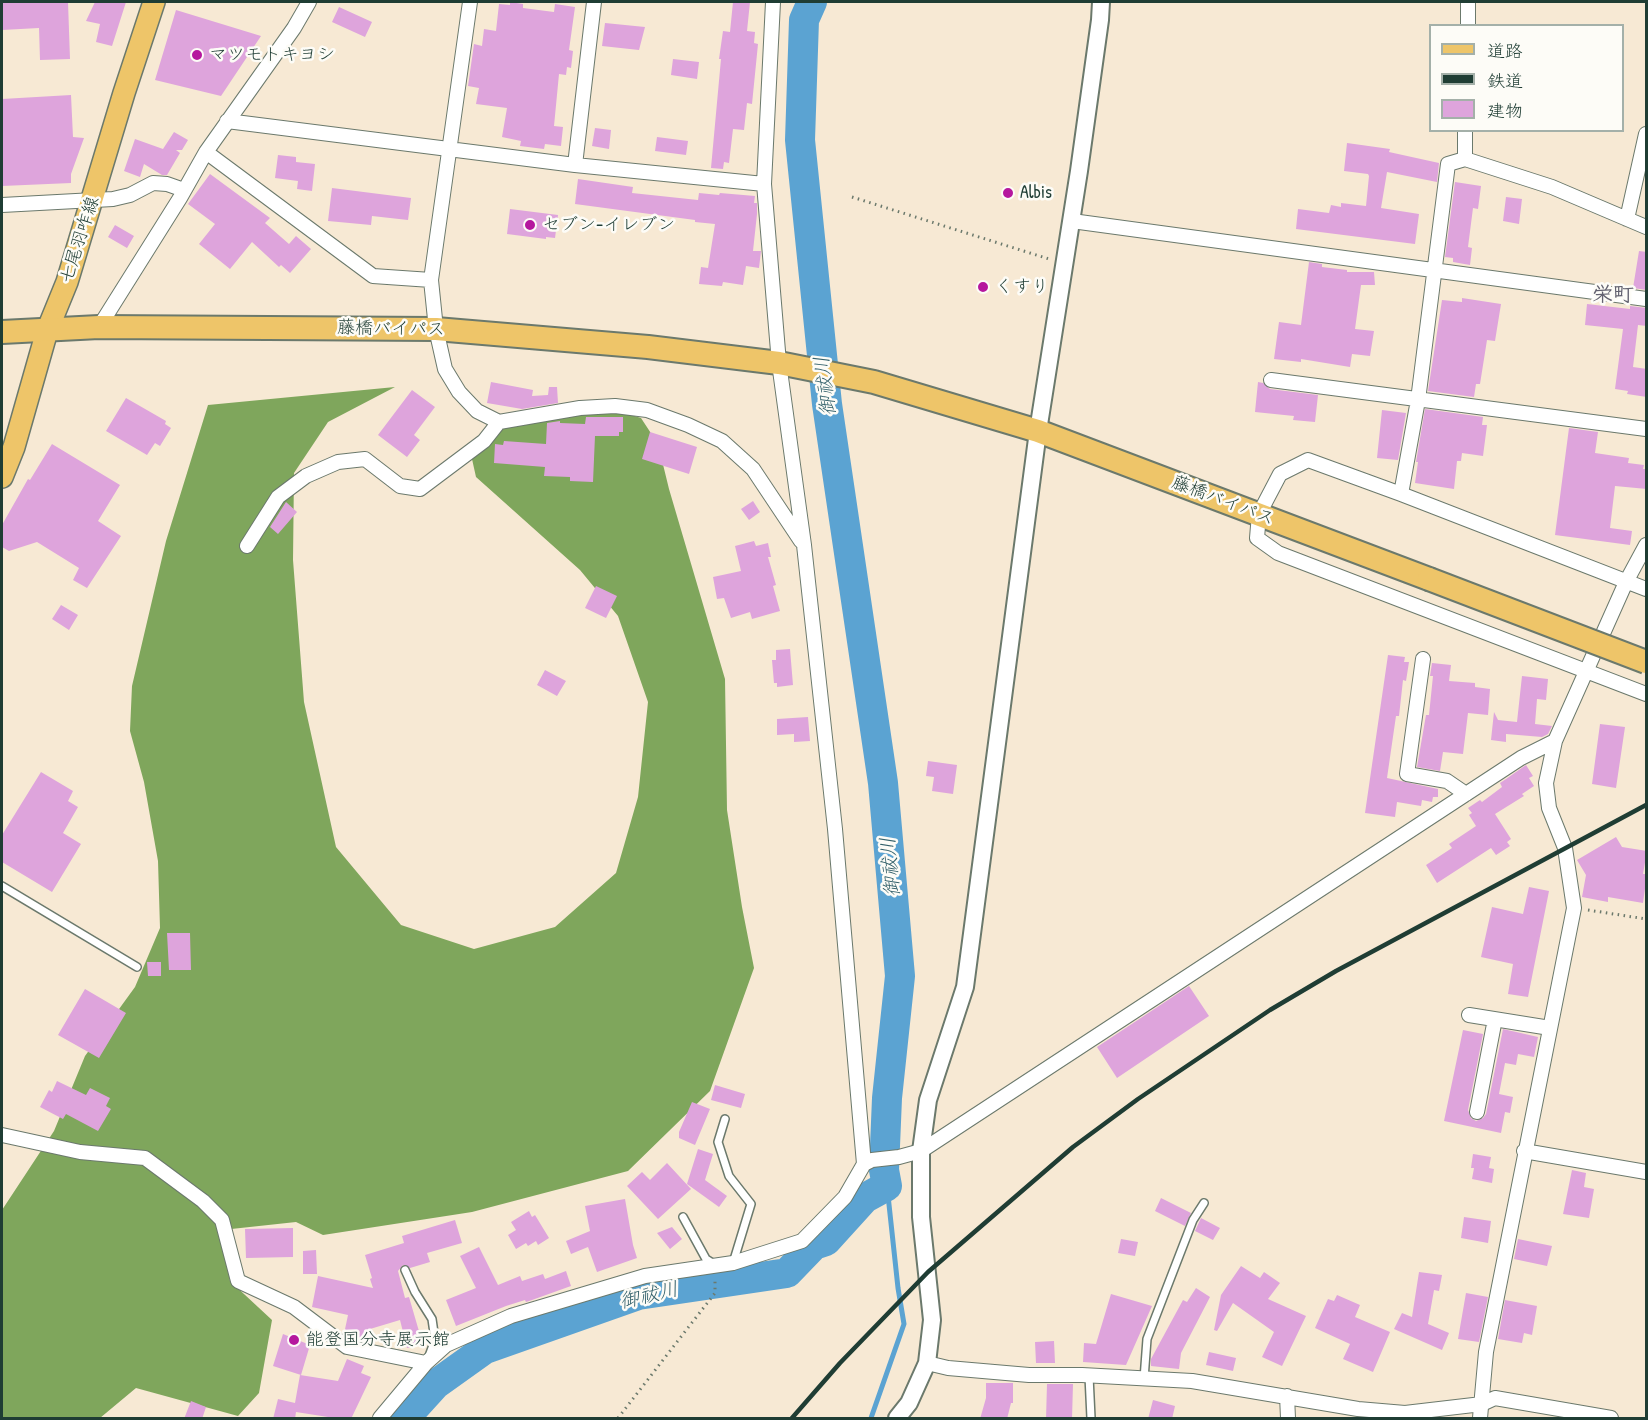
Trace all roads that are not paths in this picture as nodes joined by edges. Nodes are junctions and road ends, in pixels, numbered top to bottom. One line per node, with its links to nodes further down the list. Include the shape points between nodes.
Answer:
1 (154, 2): 18 (main road, 七尾羽咋線)
2 (309, 2): 9 (street)
3 (470, 2): 12 (street)
4 (594, 2): 15 (street)
5 (773, 2): 16 (street)
6 (1101, 2): 21 (street)
7 (1468, 2): 8 (street)
8 (1468, 24)
9 (227, 121): 12 (street); 13 (street)
10 (1465, 132): 14 (street)
11 (1647, 134): 20 (street)
12 (450, 150): 15 (street); 24 (street)
13 (206, 152): 17 (street); 24 (street, via 373,276)
14 (1465, 159): 20 (street, via 1552,188); 23 (street, via 1448,164)
15 (574, 165): 16 (street)
16 (764, 184): 30 (street)
17 (184, 190): 18 (street, via 153,183 130,195); 26 (street)
18 (93, 200): 19 (street); 28 (main road, 七尾羽咋線)
19 (2, 206)
20 (1627, 219): 22 (street)
21 (1072, 221): 23 (street); 35 (street)
22 (1647, 227)
23 (1434, 270): 25 (street); 32 (street)
24 (431, 280): 27 (street)
25 (1647, 299)
26 (99, 327): 27 (highway, 藤橋バイパス); 28 (highway, 藤橋バイパス)
27 (436, 329): 30 (highway, 藤橋バイパス, via 648,347); 33 (street, via 445,369 459,392 477,411)
28 (47, 331): 29 (highway, 藤橋バイパス); 36 (main road, 七尾羽咋線)
29 (2, 332)
30 (785, 365): 35 (highway, 藤橋バイパス, via 874,382); 39 (street)
31 (1271, 380): 32 (street)
32 (1418, 400): 34 (street); 37 (street)
33 (499, 422): 39 (street, via 615,406 647,410 688,424 722,441 753,469); 40 (street, via 484,441 420,489 400,486 365,459 338,462 306,476 278,497)
34 (1647, 429)
35 (1038, 431): 38 (highway, 藤橋バイパス); 58 (street, via 965,987 928,1100)
36 (2, 477)
37 (1401, 494): 38 (street, via 1308,460 1280,474); 42 (street)
38 (1258, 514): 45 (highway, 藤橋バイパス, bridge); 46 (street, via 1257,538 1278,553)
39 (804, 545): 60 (street)
40 (247, 546)
41 (1645, 552): 42 (street)
42 (1626, 582): 43 (street); 46 (street)
43 (1647, 589)
44 (1423, 659): 49 (street, via 1407,774 1447,781)
45 (1647, 662)
46 (1586, 671): 47 (street); 48 (street)
47 (1647, 694)
48 (1555, 741): 49 (street); 54 (street, via 1546,783 1549,808 1565,848 1574,908)
49 (1466, 794): 58 (street)
50 (2, 886): 51 (lane)
51 (138, 967)
52 (1469, 1015): 53 (street)
53 (1496, 1019): 54 (street); 55 (street)
54 (1550, 1028): 59 (street)
55 (1477, 1112)
56 (725, 1119): 64 (lane, via 718,1142 729,1176 751,1204)
57 (2, 1135): 67 (street, via 80,1152 145,1158 222,1220 238,1281 294,1307 347,1347)
58 (921, 1151): 60 (street); 68 (street, via 921,1216 932,1320)
59 (1524, 1151): 61 (street); 72 (street, via 1486,1352)
60 (868, 1163): 64 (street, via 845,1197 802,1241)
61 (1647, 1172)
62 (1204, 1203): 70 (lane, via 1193,1220 1147,1339)
63 (683, 1217): 65 (lane, via 706,1260)
64 (733, 1263): 65 (street)
65 (716, 1265): 67 (street, via 645,1276 511,1316 446,1345)
66 (405, 1270): 67 (lane, via 432,1319 435,1340)
67 (426, 1363): 73 (street)
68 (927, 1363): 69 (street, via 1018,1374); 74 (street, via 909,1403)
69 (1089, 1376): 70 (street); 75 (lane)
70 (1144, 1378): 71 (street, via 1192,1381)
71 (1287, 1396): 72 (street, via 1405,1413); 76 (street)
72 (1482, 1404): 77 (street); 78 (street, via 1495,1398)
73 (380, 1419)
74 (897, 1419)
75 (1090, 1419)
76 (1288, 1419)
77 (1480, 1419)
78 (1611, 1419)

